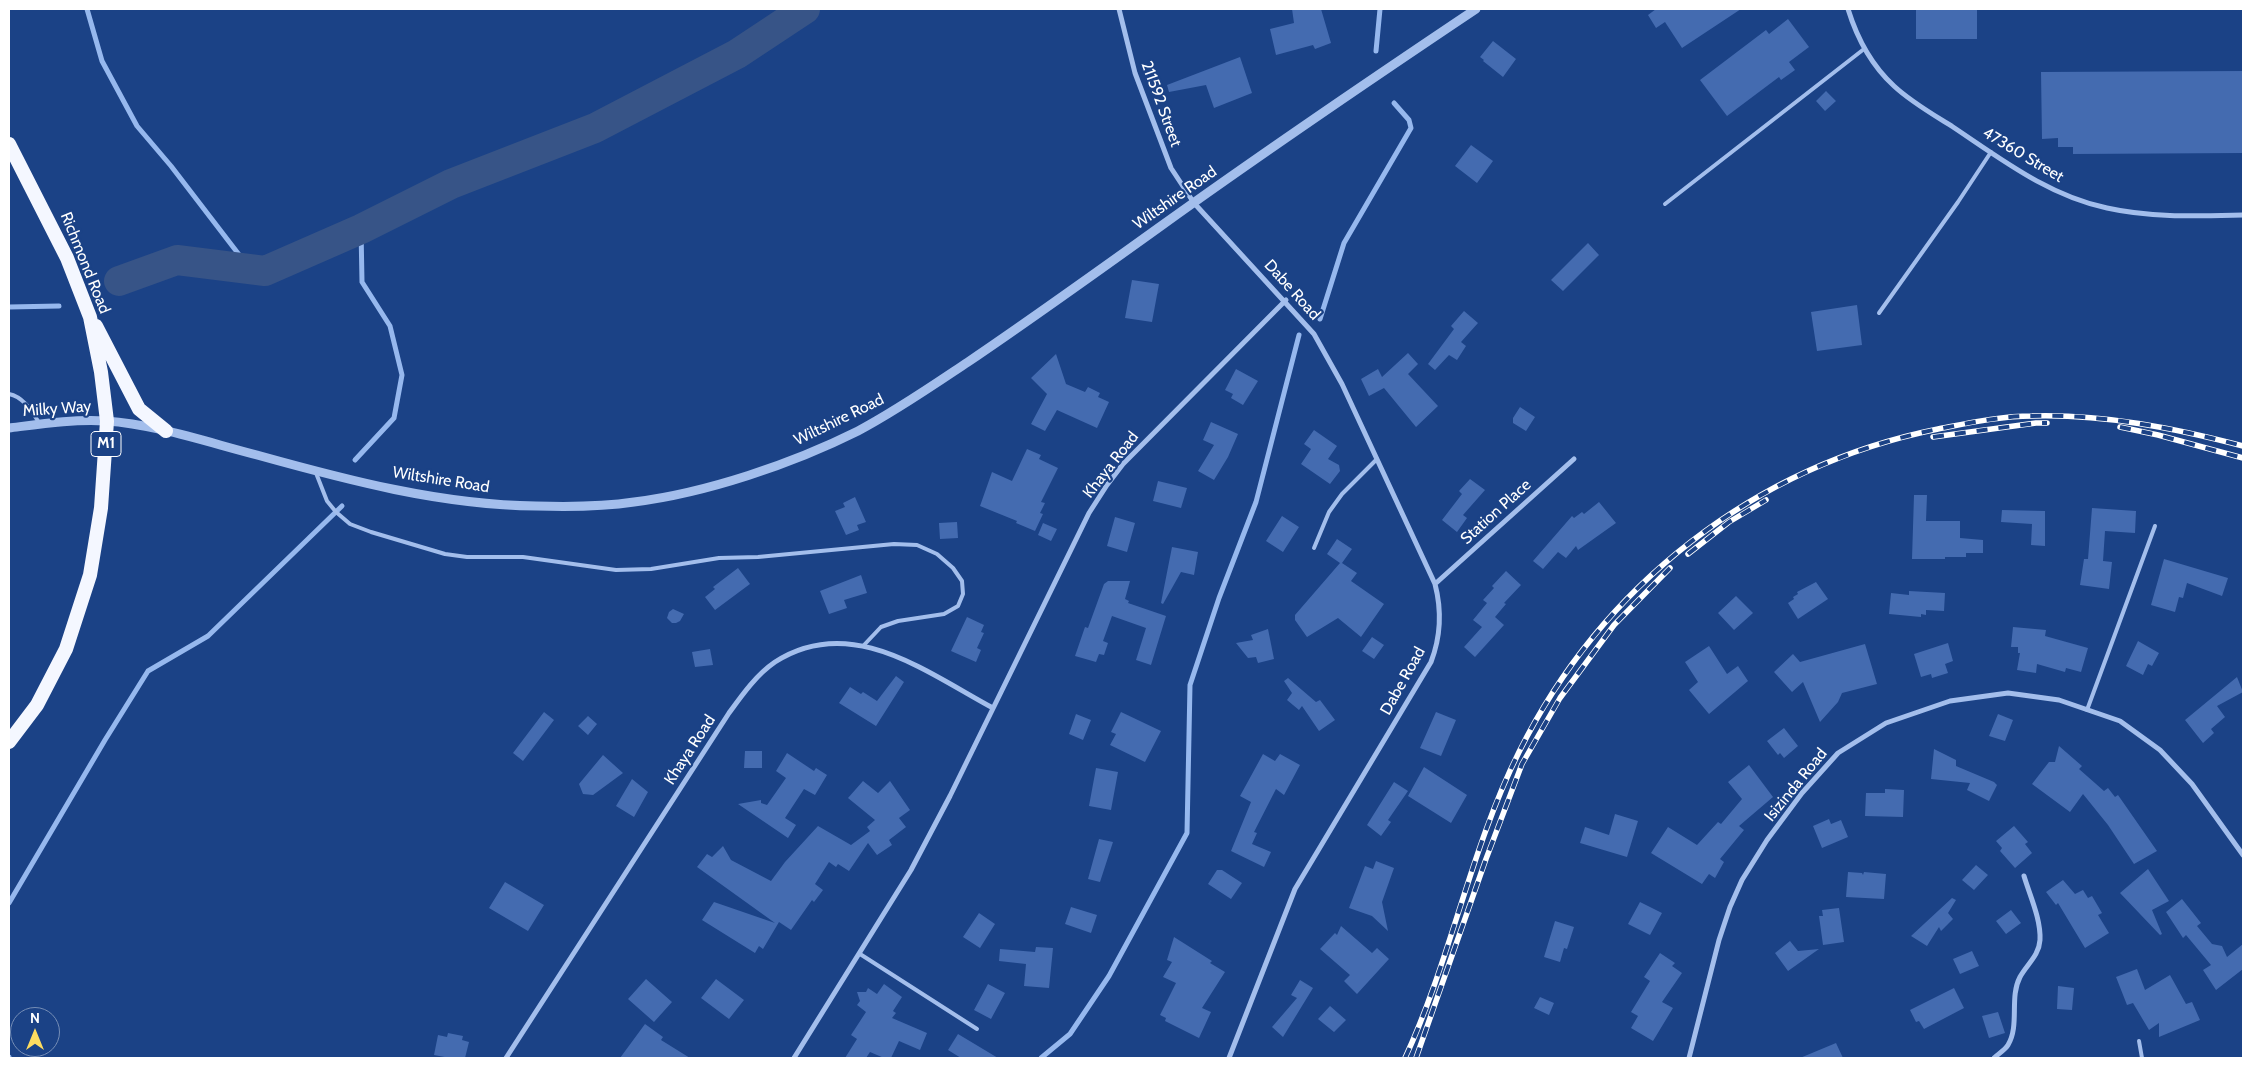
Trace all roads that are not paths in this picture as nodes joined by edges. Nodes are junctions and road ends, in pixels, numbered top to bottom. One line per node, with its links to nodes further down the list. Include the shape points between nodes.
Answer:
1 (1119, 9): 7 (street, 211592 Street, via 1135,74 1157,133 1171,168)
2 (1476, 9): 7 (street, Wiltshire Road)
3 (1848, 9): 4 (street, 47360 Street)
4 (1864, 49): 6 (street, 47360 Street, via 1894,87); 8 (lane)
5 (9, 144): 12 (highway, Richmond Road / M1, via 67,258)
6 (1991, 152): 9 (street, 47360 Street, via 2067,196 2105,208 2147,215); 11 (lane)
7 (1194, 203): 10 (street, Dabe Road); 20 (street, Wiltshire Road, via 907,402 858,431 761,471 636,502 591,506 499,505 444,498)
8 (1665, 204)
9 (2243, 215)
10 (1286, 300): 18 (street, Dabe Road, via 1329,358); 25 (street, Khaya Road, via 1146,440 1107,485 1089,513)
11 (1879, 313)
12 (90, 317): 14 (highway, Richmond Road / M1); 17 (highway, via 139,409)
13 (9, 394): 15 (lane, via 16,395 29,407)
14 (107, 421): 15 (street, Milky Way); 17 (street, Wiltshire Road); 27 (highway, Richmond Road / M1, via 101,508 90,575 66,649 37,705)
15 (40, 424): 16 (street, Milky Way)
16 (9, 428)
17 (166, 431): 20 (street, Wiltshire Road)
18 (1378, 459): 22 (lane, via 1342,494 1329,512); 23 (street, Dabe Road)
19 (1574, 459): 23 (street, Station Place)
20 (316, 471): 24 (lane, via 327,500 350,524 445,554 532,558 616,570 894,544 917,545 937,554 953,568 962,581 963,594 958,606 944,614 881,627)
21 (2155, 526): 26 (lane)
22 (1314, 548)
23 (1435, 584): 35 (street, Dabe Road, via 1440,617 1438,642 1431,662 1295,889)
24 (864, 645): 25 (street, Khaya Road, via 909,663); 33 (street, Khaya Road, via 826,643 799,649 774,663 750,685 670,802)
25 (993, 708): 30 (street, Khaya Road, via 911,870)
26 (2088, 710): 28 (street, Isizinda Road, via 2120,721 2160,750 2192,784); 36 (street, Isizinda Road, via 2059,700 2008,693 1950,701 1886,723 1838,753 1802,793 1742,880 1719,940)
27 (9, 742)
28 (2243, 855)
29 (2024, 876): 37 (street, via 2037,917 2040,940 2036,956 2020,977 2013,1002 2013,1026 2008,1045)
30 (860, 954): 31 (lane); 34 (street, Khaya Road)
31 (977, 1029)
32 (2139, 1041): 38 (lane)
33 (506, 1058)
34 (794, 1058)
35 (1229, 1058)
36 (1689, 1058)
37 (1994, 1058)
38 (2142, 1058)

